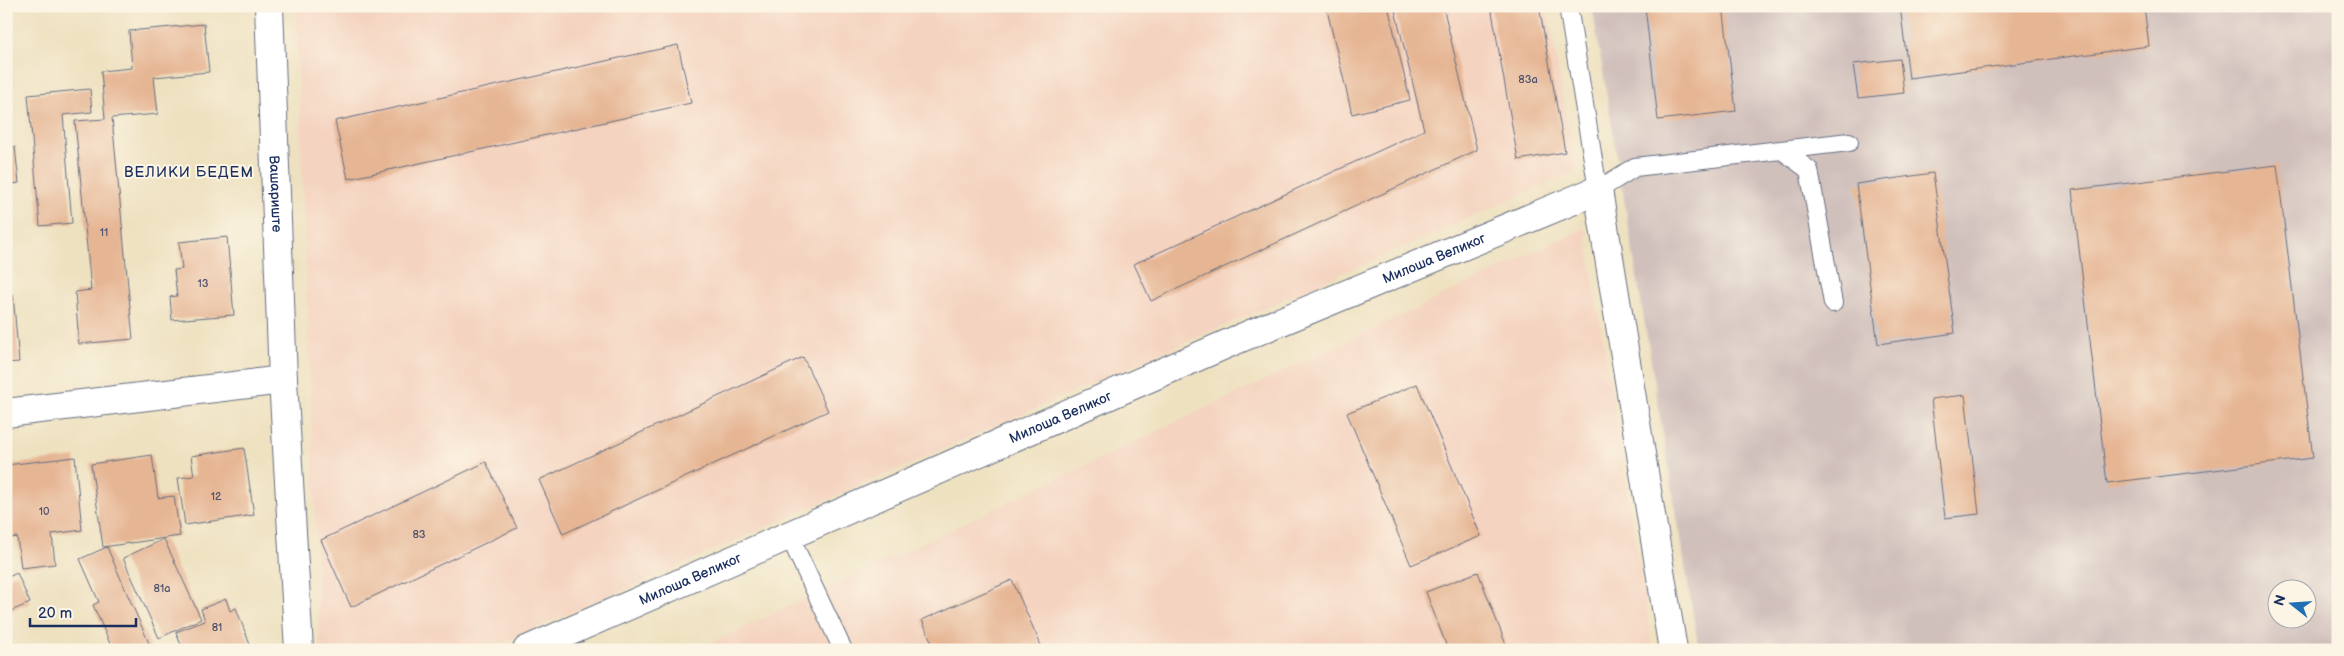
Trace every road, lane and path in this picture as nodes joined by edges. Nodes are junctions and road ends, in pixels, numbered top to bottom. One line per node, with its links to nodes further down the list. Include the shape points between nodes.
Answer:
1 (269, 6): 7 (street, Вашариште)
2 (1568, 6): 5 (lane)
3 (1849, 142): 4 (lane)
4 (1782, 150): 5 (lane, via 1635,167); 6 (lane, via 1809,170)
5 (1598, 190): 9 (street, Милоша Великог, via 1236,340); 13 (street)
6 (1833, 303)
7 (283, 380): 8 (street); 10 (street, Вашариште)
8 (6, 413)
9 (789, 535): 11 (street, Милоша Великог); 12 (lane)
10 (299, 650)
11 (527, 650)
12 (842, 650)
13 (1673, 650)

